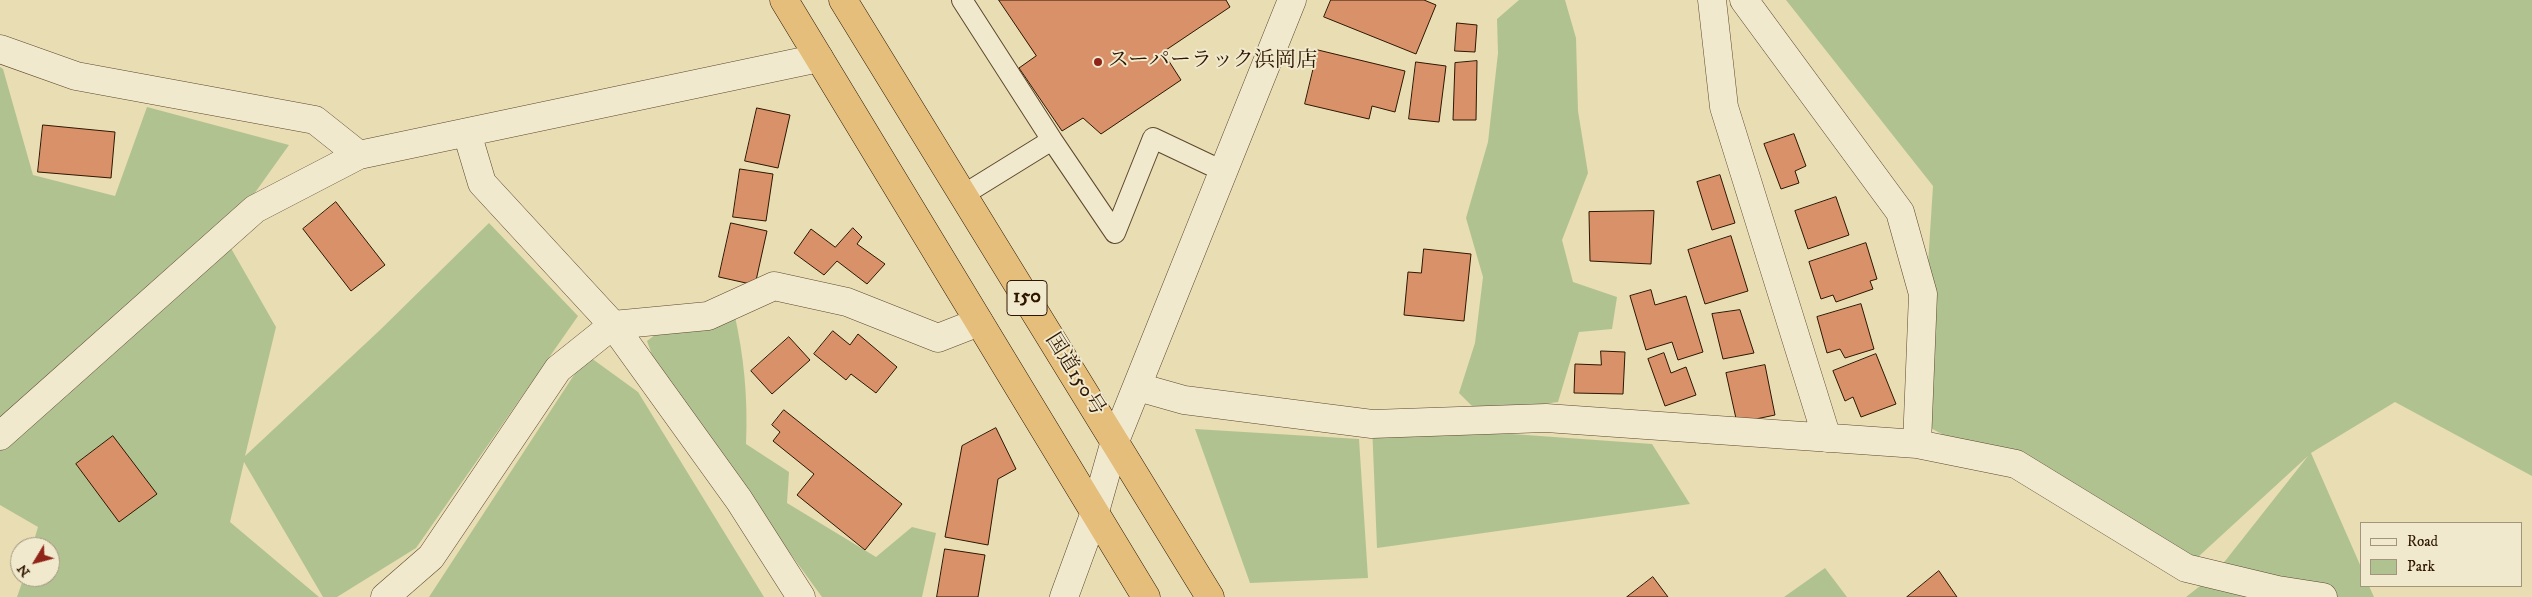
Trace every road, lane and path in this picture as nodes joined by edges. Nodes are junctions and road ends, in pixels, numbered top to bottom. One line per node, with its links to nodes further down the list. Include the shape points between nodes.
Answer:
1 (784, 0): 8 (highway, 150)
2 (962, 0): 10 (lane)
3 (1292, 0): 16 (street)
4 (1712, 0): 18 (street, via 1724,107)
5 (1744, 0): 20 (street, via 1900,212 1923,294)
6 (846, 1): 13 (highway, 国道150号 / 150)
7 (0, 49): 11 (street, via 76,76 315,120)
8 (818, 58): 9 (street); 14 (highway, 150)
9 (467, 133): 11 (street); 15 (street, via 482,184)
10 (1052, 140): 12 (lane, via 1115,233 1153,138); 13 (lane)
11 (359, 155): 17 (street, via 255,208)
12 (1210, 165)
13 (963, 195): 19 (highway, 国道150号 / 150)
14 (979, 322): 15 (street, via 938,338 847,302 774,286 708,316); 21 (highway, 150)
15 (613, 325): 23 (street, via 558,369 431,557); 24 (street, via 738,500)
16 (1138, 386): 18 (street, via 1184,400 1372,424 1546,418); 19 (street)
17 (0, 436)
18 (1827, 438): 20 (street)
19 (1115, 442): 21 (street); 27 (highway, 国道150号 / 150)
20 (1917, 444): 22 (street, via 2016,464 2186,568)
21 (1094, 514): 25 (street); 26 (highway, 150)
22 (2279, 594): 28 (street)
23 (385, 597)
24 (801, 597)
25 (1064, 597)
26 (1146, 597)
27 (1210, 597)
28 (2323, 597)

